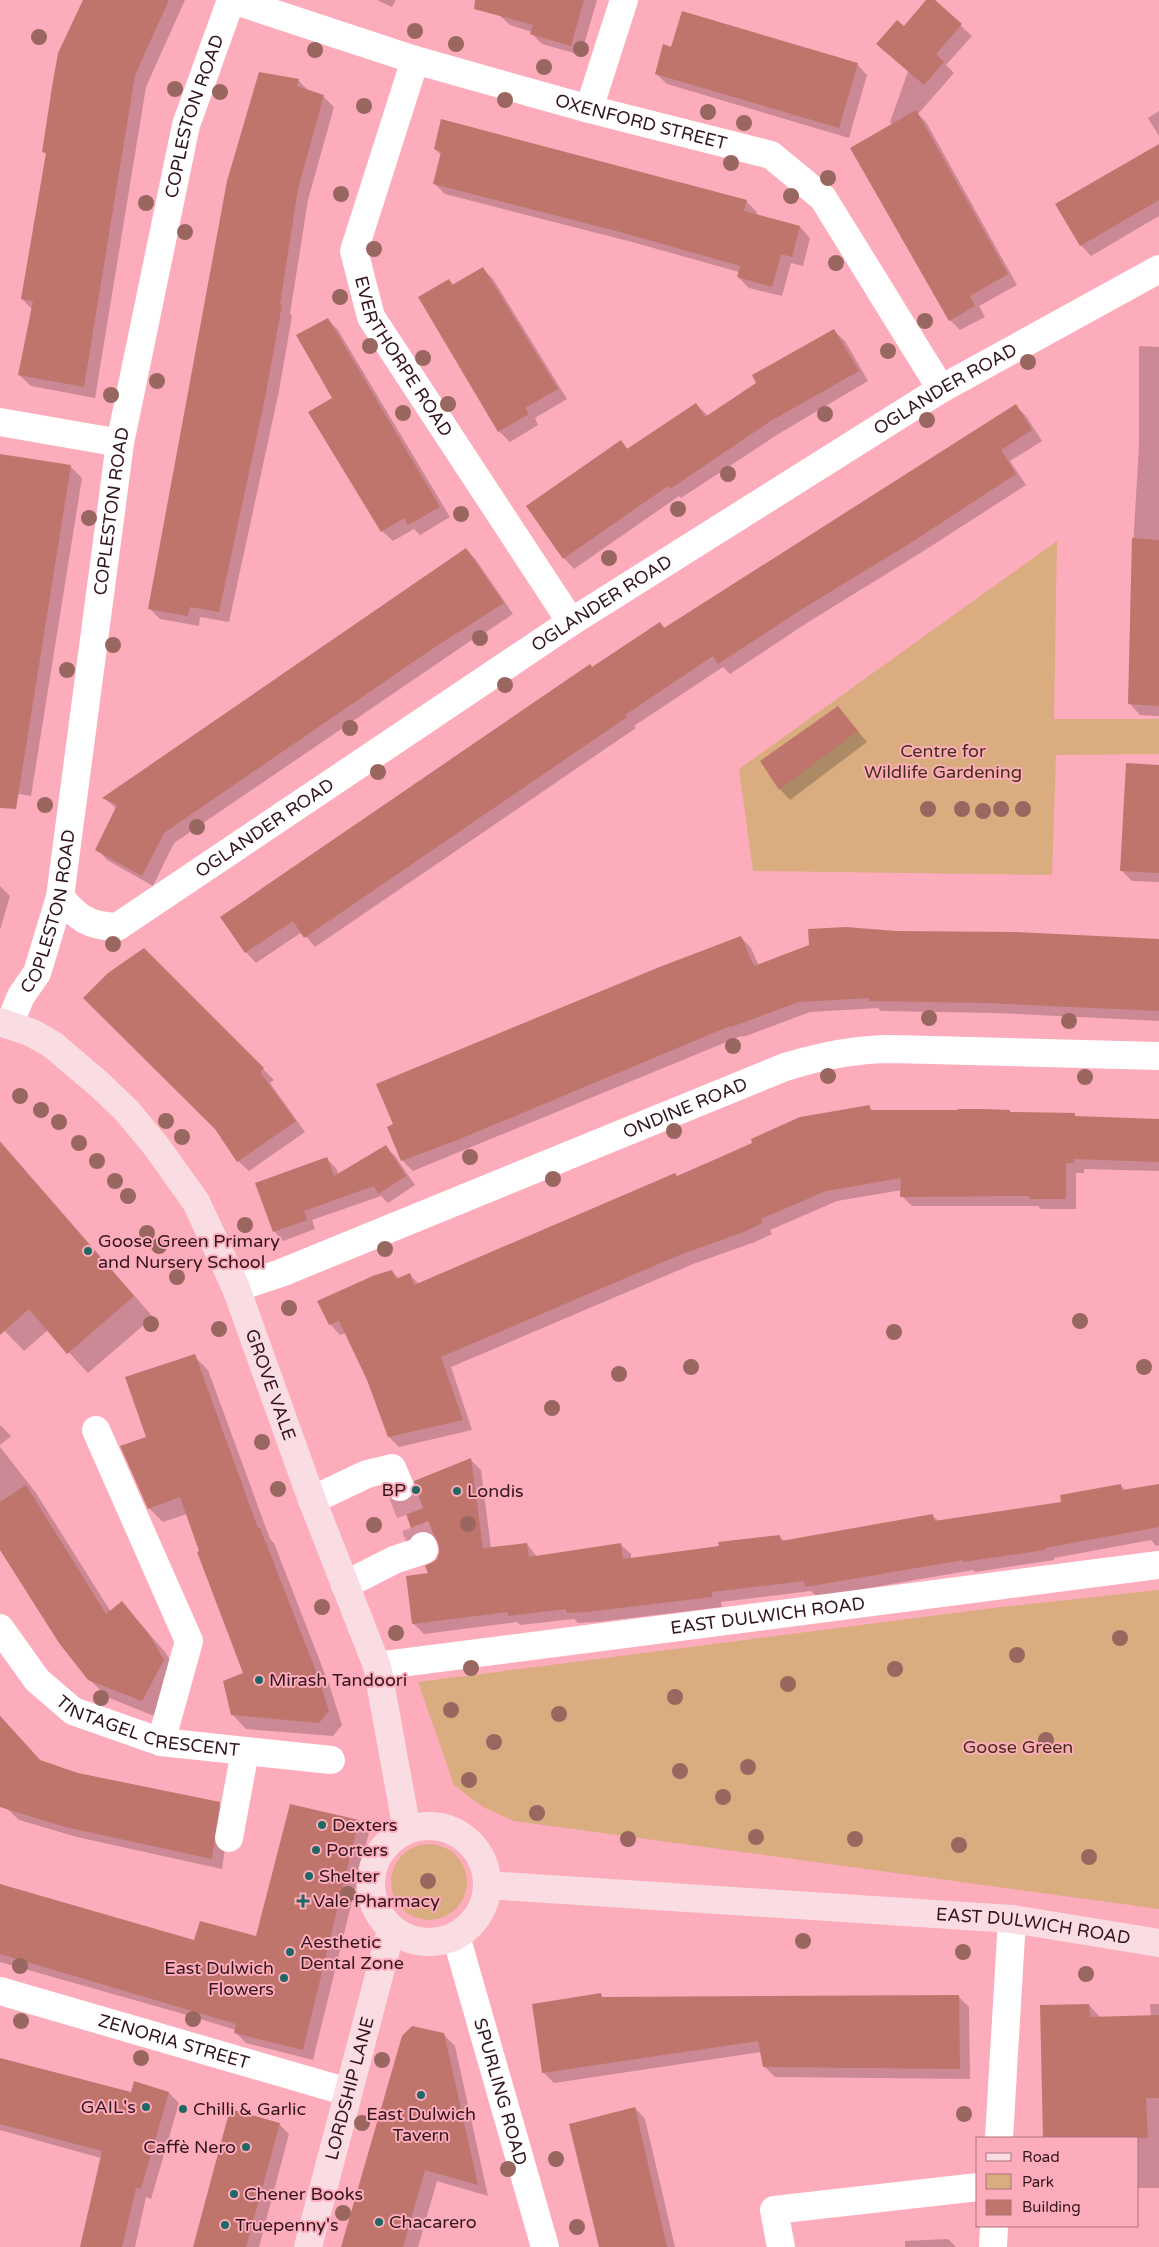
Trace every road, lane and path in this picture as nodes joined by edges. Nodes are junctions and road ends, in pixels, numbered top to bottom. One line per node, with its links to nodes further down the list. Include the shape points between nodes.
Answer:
1 (232, 0): 3 (street, OXENFORD STREET); 8 (street, COPLESTON ROAD, via 186,124)
2 (624, 0): 4 (street)
3 (415, 60): 4 (street, OXENFORD STREET); 9 (street, EVERTHORPE ROAD, via 354,251 371,317)
4 (589, 108): 6 (street, OXENFORD STREET, via 771,155 823,198)
5 (1159, 269): 6 (street, OGLANDER ROAD)
6 (941, 389): 9 (street, OGLANDER ROAD)
7 (0, 422): 8 (street)
8 (120, 443): 10 (street, COPLESTON ROAD)
9 (571, 622): 10 (street, OGLANDER ROAD, via 116,927 86,922)
10 (60, 897): 11 (street, COPLESTON ROAD, via 37,973)
11 (4, 1023): 13 (main road, GROVE VALE, via 53,1045 127,1111 196,1202)
12 (1159, 1056): 13 (street, ONDINE ROAD, via 892,1048 862,1049 814,1058)
13 (236, 1288): 16 (main road, GROVE VALE)
14 (96, 1430): 22 (street, via 189,1641)
15 (401, 1479): 16 (street, via 367,1474)
16 (312, 1500): 19 (main road, GROVE VALE)
17 (427, 1546): 19 (street)
18 (1159, 1565): 21 (street, EAST DULWICH ROAD)
19 (346, 1585): 21 (main road, GROVE VALE)
20 (0, 1628): 22 (street, TINTAGEL CRESCENT, via 37,1680 73,1711)
21 (377, 1666): 25 (main road, GROVE VALE)
22 (161, 1742): 23 (street, TINTAGEL CRESCENT)
23 (245, 1751): 24 (street, TINTAGEL CRESCENT); 26 (street)
24 (331, 1760)
25 (407, 1830): 27 (main road, via 423,1826 455,1832 468,1841 482,1861); 29 (main road, via 385,1845 371,1875 374,1908)
26 (228, 1838)
27 (488, 1885): 28 (main road, EAST DULWICH ROAD); 30 (main road, via 479,1915)
28 (1012, 1919): 31 (main road, EAST DULWICH ROAD); 34 (street)
29 (391, 1930): 30 (main road, via 416,1942 443,1941); 33 (main road, LORDSHIP LANE)
30 (456, 1936): 38 (street, SPURLING ROAD)
31 (1159, 1943)
32 (0, 1991): 33 (street, ZENORIA STREET)
33 (348, 2092): 37 (main road, LORDSHIP LANE)
34 (999, 2137)
35 (976, 2187): 39 (street, via 774,2210)
36 (994, 2227): 40 (street)
37 (308, 2247)
38 (545, 2247)
39 (781, 2247)
40 (993, 2247)

